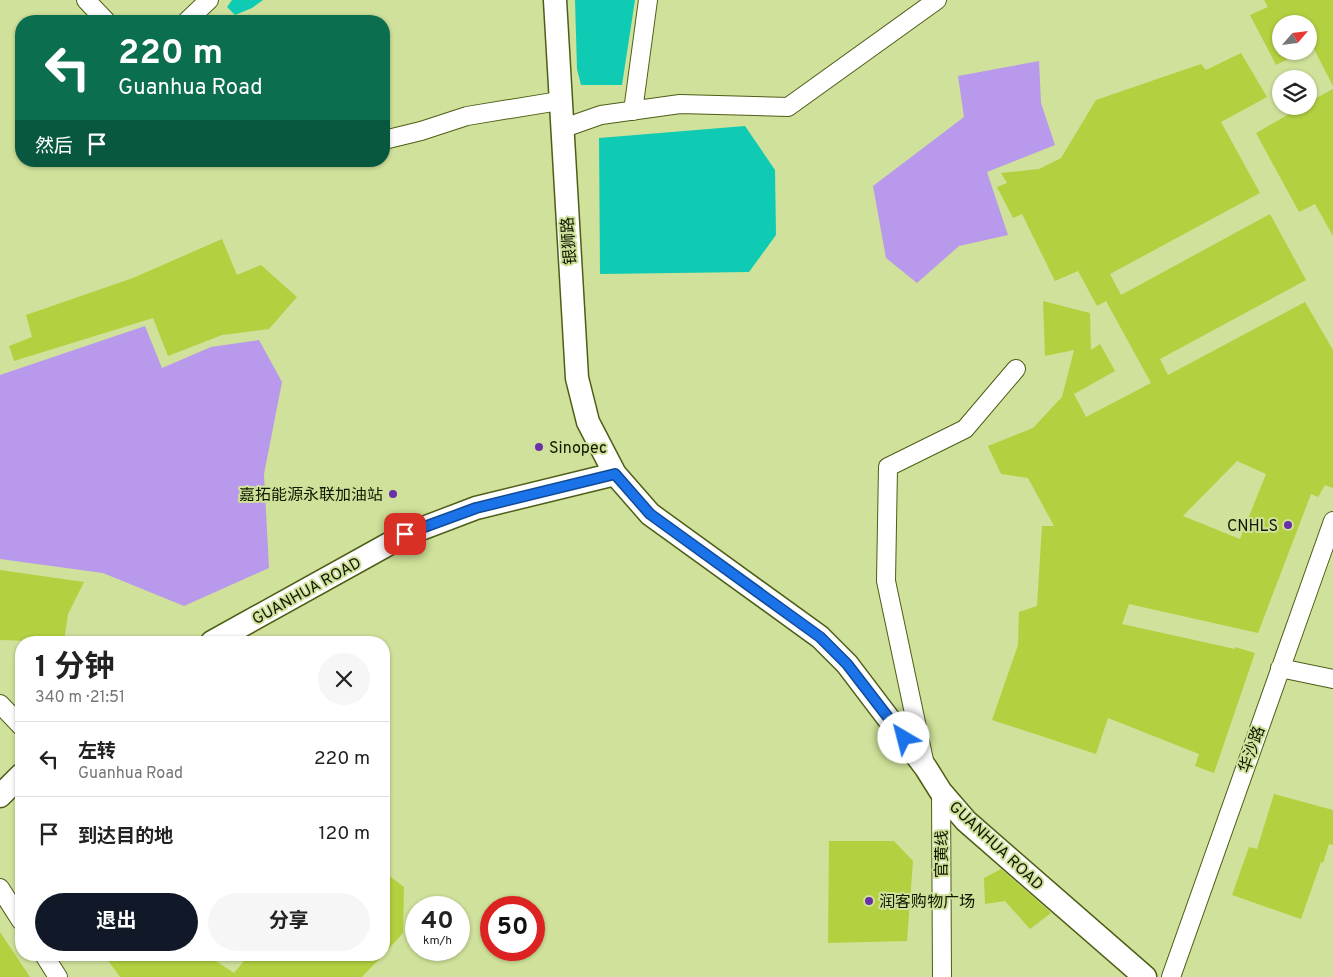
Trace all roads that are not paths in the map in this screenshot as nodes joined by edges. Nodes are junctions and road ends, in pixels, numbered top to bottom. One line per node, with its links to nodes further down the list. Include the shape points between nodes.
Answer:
1 (86, 0): 6 (street)
2 (209, 0): 7 (street)
3 (555, 0): 8 (main road, 银狮路)
4 (648, 0): 9 (street)
5 (937, 0): 9 (street, via 788,107 680,104)
6 (100, 15)
7 (193, 15)
8 (559, 101): 10 (main road, 银狮路); 11 (street, via 467,116)
9 (633, 110): 10 (street, via 601,115)
10 (561, 129): 13 (main road, 银狮路, via 577,378 588,422)
11 (390, 139)
12 (1016, 369): 20 (street, via 965,429 888,467 886,581)
13 (615, 474): 15 (main road, GUANHUA ROAD, via 476,508 405,534); 20 (main road, GUANHUA ROAD, via 650,514 820,637 847,664)
14 (1333, 521): 16 (street, 华沙路)
15 (223, 636)
16 (1280, 668): 17 (street); 30 (street, 华沙路)
17 (1333, 679)
18 (0, 704): 19 (street)
19 (15, 720)
20 (926, 768): 22 (main road, GUANHUA ROAD)
21 (15, 781): 23 (main road)
22 (941, 792): 28 (street, 官黄线); 29 (main road, GUANHUA ROAD, via 966,821)
23 (0, 796)
24 (0, 888): 25 (street)
25 (15, 912)
26 (48, 961): 27 (street)
27 (58, 977)
28 (942, 977)
29 (1145, 977)
30 (1170, 977)

